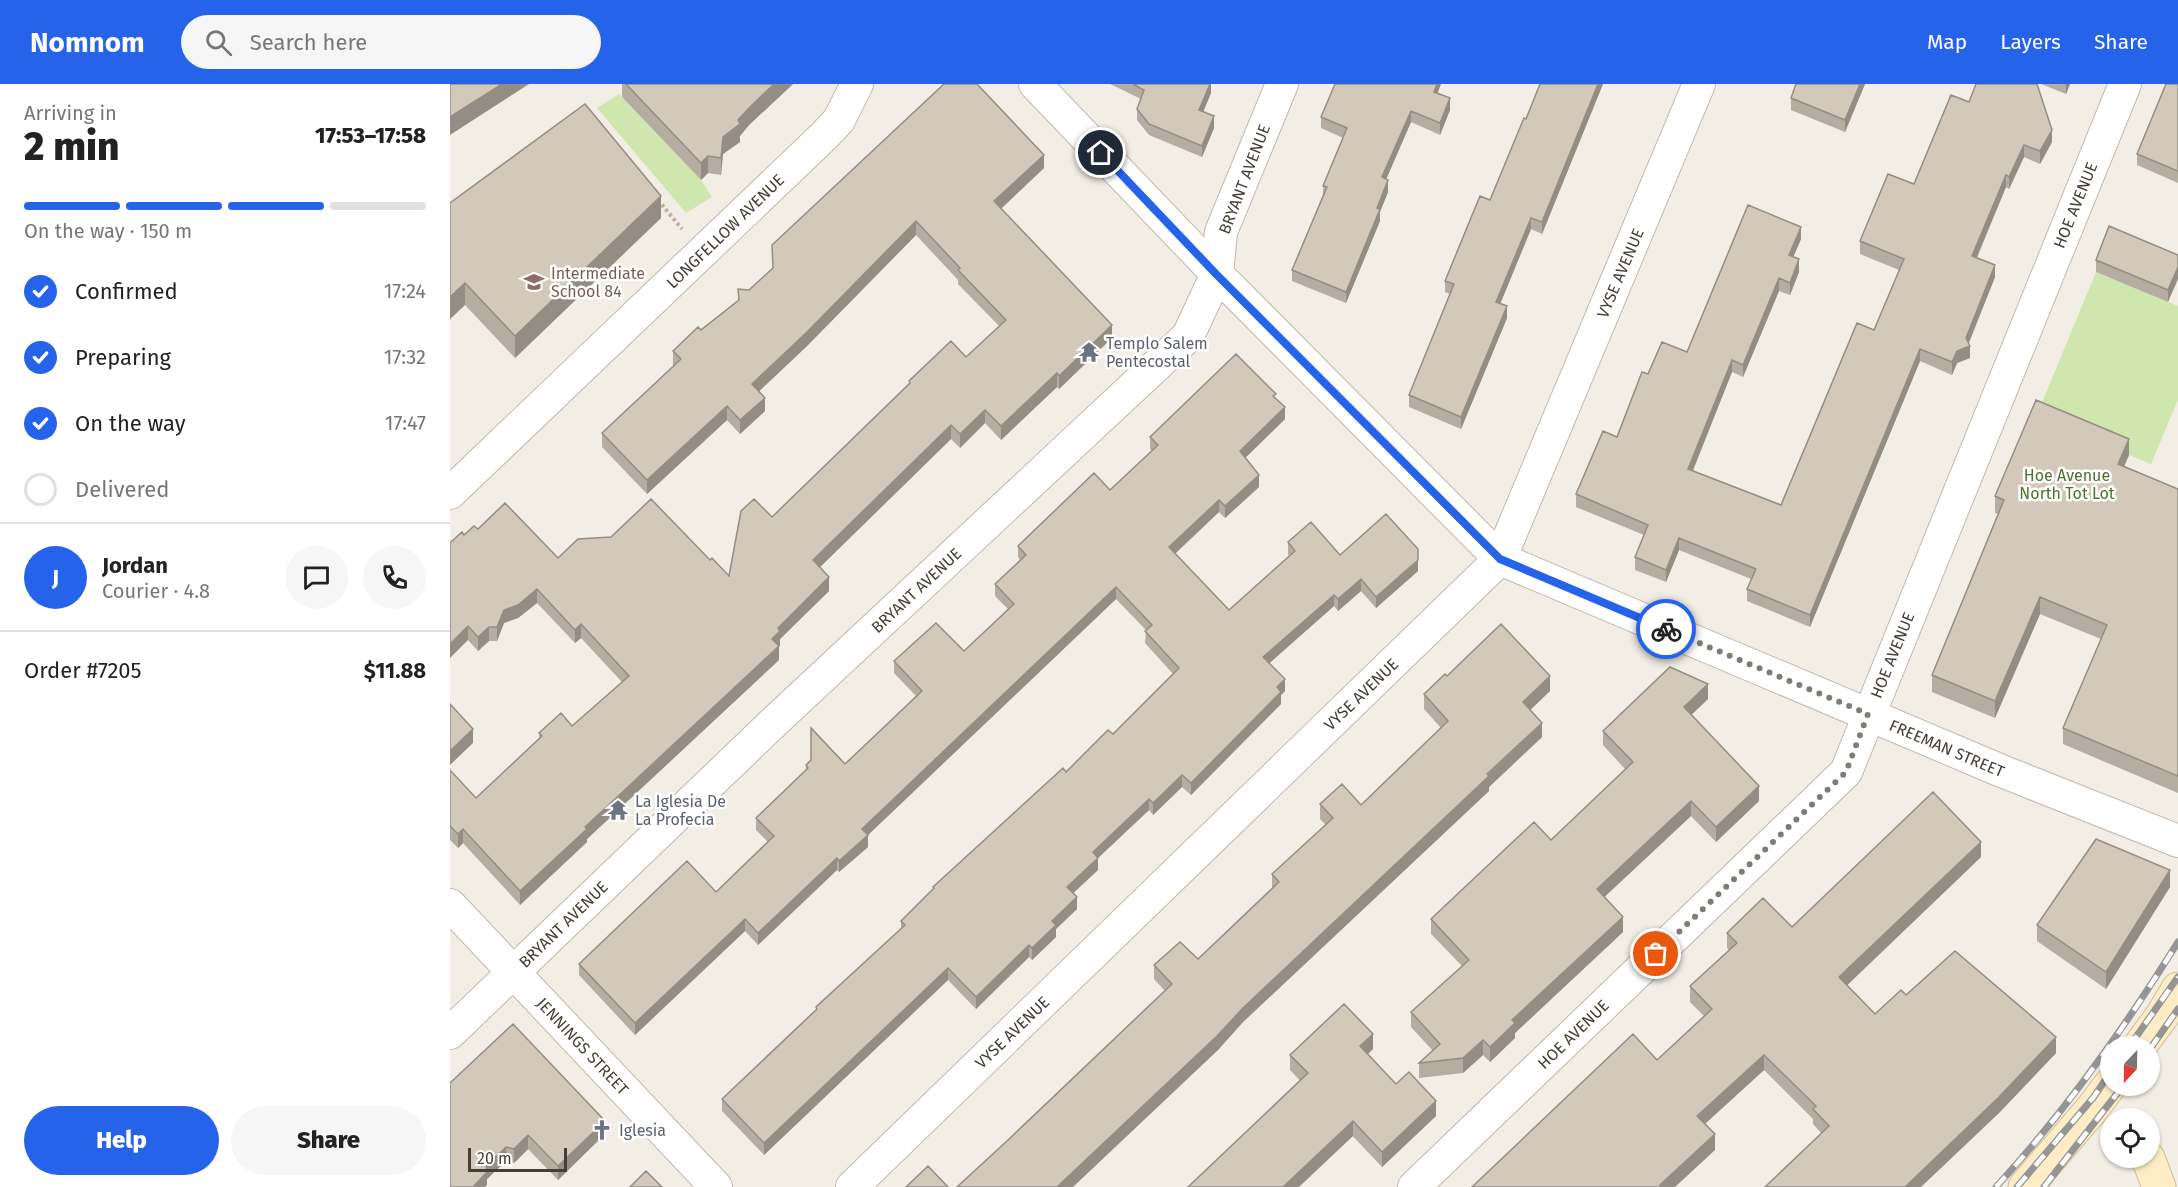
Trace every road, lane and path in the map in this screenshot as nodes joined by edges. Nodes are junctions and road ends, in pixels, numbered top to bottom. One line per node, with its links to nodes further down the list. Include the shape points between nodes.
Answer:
1 (856, 84): 9 (street, LONGFELLOW AVENUE, via 839,120 824,136)
2 (1035, 84): 8 (street, FREEMAN STREET)
3 (1282, 84): 8 (street, BRYANT AVENUE, via 1221,231)
4 (1699, 84): 10 (street, VYSE AVENUE)
5 (2124, 84): 11 (street, HOE AVENUE)
6 (653, 192): 7 (path)
7 (688, 236)
8 (1216, 274): 10 (street, FREEMAN STREET); 14 (street, BRYANT AVENUE, via 1188,336 772,723)
9 (450, 493)
10 (1500, 559): 11 (street, FREEMAN STREET); 21 (street, VYSE AVENUE)
11 (1868, 714): 12 (street, FREEMAN STREET); 22 (street, HOE AVENUE, via 1846,772)
12 (2178, 841)
13 (450, 905): 14 (street, JENNINGS STREET)
14 (513, 973): 16 (street, BRYANT AVENUE); 20 (street, JENNINGS STREET)
15 (2173, 1014): 17 (main road)
16 (450, 1033)
17 (2150, 1036)
18 (2104, 1106): 23 (main road)
19 (2152, 1168): 24 (main road)
20 (716, 1187)
21 (852, 1187)
22 (1414, 1187)
23 (2025, 1187)
24 (2160, 1187)

